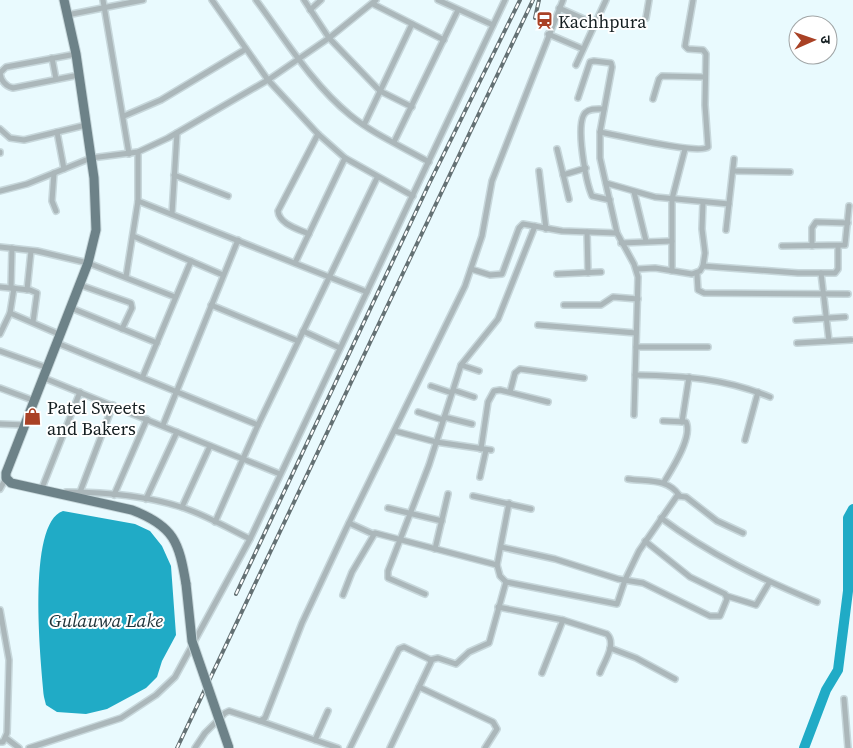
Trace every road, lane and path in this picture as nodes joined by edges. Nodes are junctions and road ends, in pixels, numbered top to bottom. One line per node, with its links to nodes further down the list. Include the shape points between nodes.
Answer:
1 (64, 0): 19 (main road)
2 (103, 0): 15 (street)
3 (143, 0): 15 (street)
4 (212, 0): 27 (street)
5 (256, 0): 31 (street)
6 (304, 0): 17 (street)
7 (321, 0): 17 (street)
8 (438, 0): 18 (street)
9 (505, 0): 23 (street)
10 (563, 0): 16 (street)
11 (606, 0): 22 (street)
12 (649, 0): 20 (street)
13 (693, 0): 34 (street, via 685,46 705,51)
14 (375, 2): 21 (street); 25 (street)
15 (104, 8): 19 (street); 42 (street)
16 (559, 8): 22 (street); 24 (street)
17 (310, 10): 25 (street)
18 (458, 10): 23 (street); 26 (street)
19 (67, 15): 29 (main road)
20 (646, 18)
21 (412, 24): 26 (street); 37 (street)
22 (595, 24): 28 (street)
23 (493, 25): 58 (street)
24 (548, 34): 28 (street); 104 (street, via 492,181 482,236)
25 (329, 38): 31 (street); 37 (street)
26 (444, 40): 40 (street)
27 (246, 49): 36 (street); 42 (street, via 169,96)
28 (583, 49): 32 (street)
29 (76, 54): 30 (street); 33 (main road)
30 (52, 58): 35 (street); 35 (street, via 6,67 0,73 6,85 13,88)
31 (298, 58): 36 (street); 44 (street, via 336,103)
32 (576, 64)
33 (79, 75): 35 (street); 43 (main road)
34 (705, 77): 39 (street, via 662,76); 52 (street, via 708,147)
35 (56, 79)
36 (268, 80): 48 (street); 49 (street)
37 (380, 91): 40 (street); 44 (street)
38 (578, 98): 41 (street, via 590,62 611,63)
39 (653, 99)
40 (412, 107): 50 (street)
41 (604, 110): 47 (street); 59 (street, via 589,110 582,120)
42 (124, 116): 54 (street)
43 (86, 125): 46 (street); 55 (main road)
44 (364, 125): 50 (street)
45 (0, 129): 46 (street, via 16,140)
46 (57, 132): 60 (street)
47 (600, 132): 52 (street); 68 (street, via 600,158)
48 (177, 133): 53 (street); 65 (street)
49 (318, 134): 56 (street); 88 (street, via 278,211 284,222)
50 (394, 142): 58 (street)
51 (556, 149): 66 (street)
52 (685, 149): 75 (street)
53 (138, 152): 54 (street); 76 (street)
54 (129, 154): 55 (street)
55 (91, 158): 60 (street); 102 (main road, via 97,215)
56 (345, 158): 67 (street); 88 (street)
57 (734, 159): 62 (street)
58 (429, 162): 72 (street)
59 (586, 168): 66 (street); 74 (street, via 592,196)
60 (64, 169): 64 (street)
61 (539, 171): 84 (street)
62 (733, 171): 63 (street); 78 (street)
63 (790, 172)
64 (54, 173): 69 (street); 80 (street, via 52,201)
65 (174, 175): 71 (street); 81 (street)
66 (563, 175): 73 (street)
67 (377, 178): 72 (street); 113 (street)
68 (606, 183): 70 (street); 74 (street)
69 (0, 191)
70 (634, 192): 75 (street); 91 (street)
71 (228, 196)
72 (412, 196): 119 (street)
73 (569, 199)
74 (610, 200): 87 (street)
75 (672, 200): 77 (street); 92 (street)
76 (138, 201): 81 (street); 89 (street)
77 (703, 202): 78 (street); 103 (street)
78 (729, 204): 85 (street)
79 (849, 206): 82 (street)
80 (56, 211)
81 (172, 214): 90 (street)
82 (848, 223): 95 (street, via 816,222 812,228); 96 (street, via 847,243)
83 (535, 226): 84 (street); 104 (street, via 521,225 502,274 490,275); 147 (street, via 498,319)
84 (546, 229): 86 (street)
85 (726, 230)
86 (587, 232): 87 (street); 108 (street)
87 (617, 233): 93 (street)
88 (309, 234): 101 (street)
89 (133, 236): 100 (street); 114 (street)
90 (238, 240): 101 (street); 112 (street)
91 (646, 241): 92 (street); 93 (street)
92 (672, 241): 106 (street)
93 (621, 243): 105 (street)
94 (782, 246): 95 (street)
95 (812, 246): 96 (street)
96 (838, 246): 109 (street, via 837,272)
97 (0, 247): 98 (street)
98 (12, 248): 99 (street); 117 (street)
99 (31, 251): 102 (street); 118 (street)
100 (191, 261): 112 (street); 122 (street)
101 (296, 262): 113 (street)
102 (88, 263): 114 (street); 115 (main road)
103 (703, 266): 109 (street); 111 (street)
104 (471, 269): 178 (street)
105 (637, 269): 106 (street); 123 (street)
106 (672, 271): 111 (street)
107 (601, 272): 108 (street)
108 (588, 273): 110 (street)
109 (821, 273): 121 (street)
110 (557, 274)
111 (697, 274): 121 (street, via 698,290 704,293)
112 (224, 275): 124 (street)
113 (329, 276): 119 (street); 134 (street)
114 (126, 278): 122 (street)
115 (80, 285): 126 (main road); 133 (street, via 131,303 132,308)
116 (0, 287): 117 (street)
117 (12, 288): 118 (street); 127 (street)
118 (27, 290): 131 (street, via 38,296)
119 (367, 292): 145 (street)
120 (848, 294): 121 (street)
121 (823, 296): 129 (street)
122 (175, 297): 141 (street)
123 (638, 299): 125 (street, via 613,297 601,305); 136 (street)
124 (211, 305): 139 (street); 157 (street)
125 (564, 305)
126 (71, 308): 133 (street); 137 (main road)
127 (10, 312): 131 (street); 135 (street)
128 (845, 317): 129 (street)
129 (827, 319): 130 (street); 140 (street)
130 (796, 320)
131 (32, 322): 137 (street)
132 (538, 325): 136 (street)
133 (122, 329): 141 (street)
134 (303, 331): 139 (street); 145 (street)
135 (0, 334)
136 (636, 334): 143 (street)
137 (59, 339): 148 (main road); 151 (street)
138 (851, 340): 140 (street)
139 (298, 341): 177 (street)
140 (829, 341): 142 (street)
141 (157, 343): 151 (street)
142 (797, 343)
143 (636, 347): 144 (street); 150 (street)
144 (708, 347)
145 (340, 348): 185 (street)
146 (0, 351): 148 (street)
147 (461, 365): 149 (street); 159 (street)
148 (48, 368): 153 (main road)
149 (479, 371)
150 (635, 375): 152 (street); 168 (street)
151 (143, 376): 157 (street)
152 (689, 377): 161 (street, via 732,383); 172 (street)
153 (44, 378): 158 (street); 164 (main road)
154 (584, 378): 160 (street, via 520,369 515,373)
155 (431, 386): 159 (street)
156 (0, 388): 164 (street)
157 (175, 391): 176 (street); 177 (street)
158 (80, 392): 166 (street); 190 (street)
159 (452, 392): 162 (street); 169 (street)
160 (510, 392): 165 (street); 183 (street, via 497,390 491,394)
161 (758, 392): 163 (street); 180 (street)
162 (474, 397)
163 (770, 397)
164 (35, 401): 175 (main road)
165 (548, 402)
166 (113, 405): 170 (street); 193 (street)
167 (418, 412): 169 (street)
168 (634, 415)
169 (444, 418): 174 (street); 181 (street)
170 (147, 419): 176 (street); 195 (street)
171 (663, 420): 172 (street)
172 (682, 422): 189 (street, via 688,425 686,437)
173 (0, 424): 175 (street)
174 (472, 424)
175 (26, 425): 187 (main road)
176 (163, 425): 179 (street)
177 (258, 425): 184 (street)
178 (395, 430): 181 (street); 207 (street)
179 (176, 432): 182 (street); 198 (street)
180 (745, 440)
181 (436, 442): 183 (street); 203 (street)
182 (210, 446): 184 (street); 200 (street)
183 (486, 450): 186 (street)
184 (242, 459): 185 (street); 206 (street)
185 (280, 474): 210 (street)
186 (480, 477)
187 (6, 478): 190 (main road, via 11,483); 191 (street)
188 (628, 479): 189 (street)
189 (664, 482): 196 (street)
190 (42, 488): 192 (main road)
191 (0, 489)
192 (56, 492): 193 (street); 244 (main road, bridge, via 132,510 171,533 181,552 192,642)
193 (80, 492): 195 (street)
194 (448, 494): 205 (street)
195 (114, 495): 198 (street)
196 (679, 495): 204 (street); 208 (street, via 717,521)
197 (473, 496): 199 (street)
198 (146, 500): 200 (street)
199 (509, 504): 202 (street); 213 (street)
200 (182, 508): 206 (street)
201 (388, 508): 203 (street)
202 (531, 509)
203 (410, 513): 205 (street); 211 (street)
204 (660, 518): 212 (street); 218 (street, via 696,544)
205 (442, 521): 214 (street)
206 (215, 522): 210 (street)
207 (348, 523): 209 (street); 235 (street, via 302,623 265,718)
208 (743, 533)
209 (373, 534): 211 (street, via 378,532); 220 (street)
210 (250, 539): 242 (street, via 176,676 156,695 121,718)
211 (399, 540): 214 (street); 219 (street, via 388,578)
212 (645, 541): 216 (street); 221 (street, via 690,577)
213 (501, 547): 215 (street); 216 (street)
214 (435, 549): 215 (street)
215 (497, 565): 217 (street)
216 (625, 580): 217 (street, via 615,605); 221 (street, via 652,587 710,616 720,616)
217 (506, 582): 223 (street)
218 (769, 582): 221 (street, via 756,605); 222 (street)
219 (425, 594)
220 (343, 595)
221 (727, 596)
222 (817, 602)
223 (498, 607): 225 (street); 228 (street, via 489,643 469,652 456,664 438,658)
224 (0, 610): 226 (street)
225 (563, 620): 227 (street, via 607,634 611,640); 230 (street)
226 (3, 637): 238 (street, via 9,660)
227 (610, 648): 229 (street); 231 (street)
228 (430, 660): 232 (street); 246 (street, via 409,649 399,649)
229 (600, 673)
230 (542, 674)
231 (674, 679)
232 (419, 687): 247 (street); 248 (street, via 496,725)
233 (844, 699): 237 (street)
234 (328, 711): 239 (street)
235 (260, 721): 239 (street); 243 (street, via 225,712)
236 (853, 729): 237 (street)
237 (846, 730): 249 (street)
238 (3, 740): 240 (street); 241 (street)
239 (315, 740): 245 (street)
240 (1, 748)
241 (18, 748)
242 (29, 748)
243 (195, 748)
244 (229, 748)
245 (338, 748)
246 (350, 748)
247 (390, 748)
248 (485, 748)
249 (848, 748)

